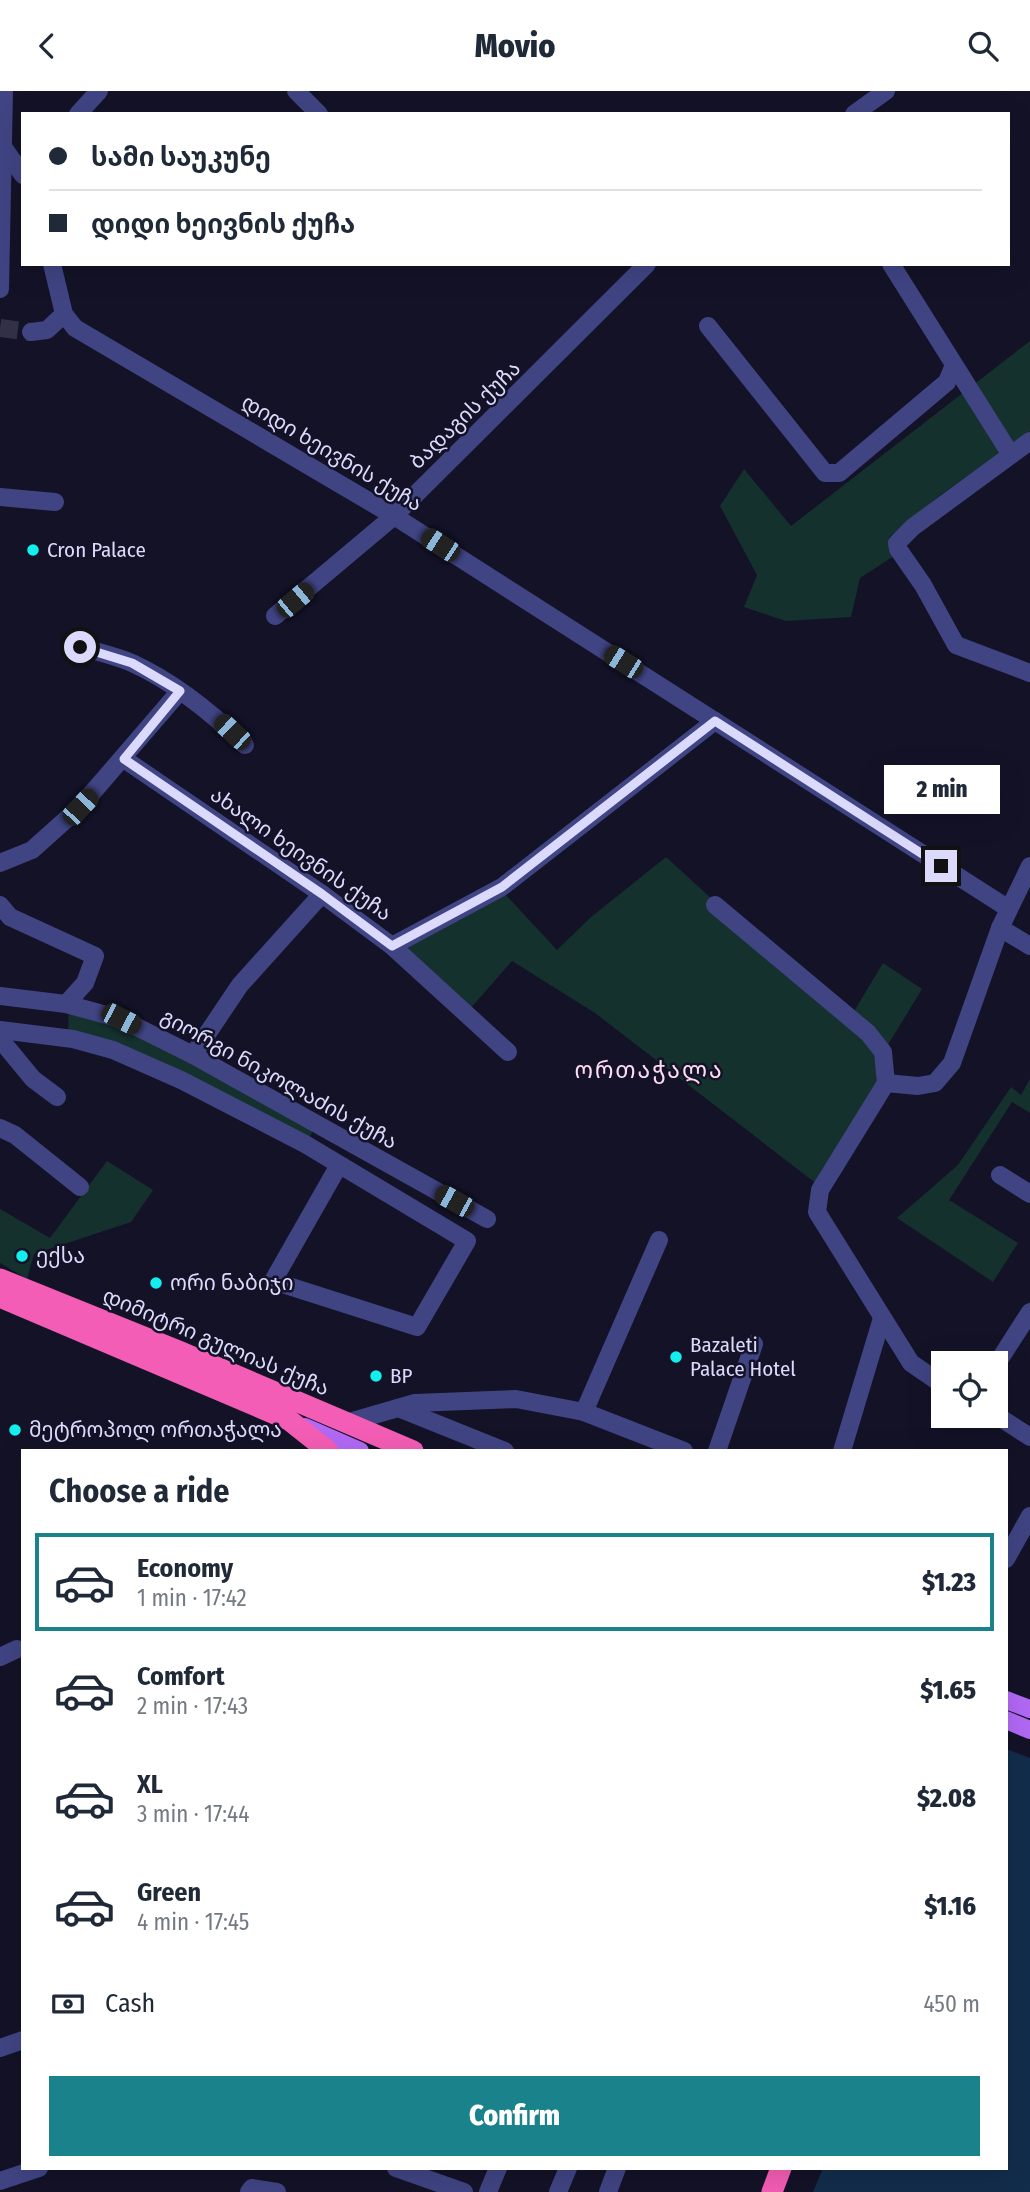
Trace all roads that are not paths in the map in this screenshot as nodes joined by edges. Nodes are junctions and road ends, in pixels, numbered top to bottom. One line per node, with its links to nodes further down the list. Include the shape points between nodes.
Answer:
1 (4, 91): 8 (street)
2 (99, 91): 5 (street)
3 (296, 91): 6 (street)
4 (886, 91): 7 (street)
5 (80, 112)
6 (317, 112)
7 (857, 112)
8 (3, 147): 9 (street); 13 (street)
9 (21, 172)
10 (52, 266): 14 (street)
11 (892, 266): 17 (street)
12 (637, 268): 22 (street, ბადაგის ქუჩა)
13 (0, 289)
14 (64, 314): 16 (street, via 47,330); 22 (street, დიდი ხეივნის ქუჩა, via 75,328)
15 (708, 326): 17 (street, via 825,473 839,473 947,382)
16 (31, 332)
17 (954, 365): 19 (street)
18 (1030, 441): 19 (street)
19 (1011, 455): 25 (street, via 897,543 956,645)
20 (0, 497): 21 (street)
21 (55, 502)
22 (394, 516): 23 (street, ბადაგის ქუჩა); 27 (street, დიდი ხეივნის ქუჩა)
23 (275, 616)
24 (80, 647): 26 (street, via 132,663)
25 (1030, 673)
26 (180, 691): 28 (street); 29 (street)
27 (715, 721): 35 (street, დიდი ხეივნის ქუჩა); 37 (street, via 502,887)
28 (245, 745)
29 (124, 759): 30 (street, via 32,851); 32 (street, ახალი ხეივნის ქუჩა)
30 (0, 863)
31 (1030, 866): 35 (street)
32 (322, 894): 37 (street, ახალი ხეივნის ქუჩა); 44 (street, via 240,985)
33 (0, 905): 40 (street, via 10,917 95,956 85,983)
34 (715, 905): 45 (street, via 868,1033 883,1052)
35 (1009, 909): 36 (street)
36 (1000, 927): 38 (street); 45 (street, via 952,1063 935,1083)
37 (392, 946): 43 (street, ახალი ხეივნის ქუჩა)
38 (1030, 946)
39 (0, 996): 40 (street, გიორგი ნიკოლაძის ქუჩა)
40 (66, 1004): 44 (street, გიორგი ნიკოლაძის ქუჩა, via 121,1019)
41 (0, 1030): 48 (street, via 73,1039 113,1050 181,1080)
42 (0, 1039): 46 (street, via 33,1079)
43 (508, 1052)
44 (193, 1055): 52 (street, გიორგი ნიკოლაძის ქუჩა)
45 (886, 1083): 56 (street, via 820,1190 817,1212)
46 (57, 1097)
47 (0, 1128): 50 (street)
48 (340, 1165): 48 (street, via 273,1281 417,1327 467,1241)
49 (1000, 1175): 51 (street)
50 (80, 1187)
51 (1030, 1194)
52 (487, 1219)
53 (659, 1240): 61 (street)
54 (2, 1283): 62 (highway, დიმიტრი გულიას ქუჩა); 63 (highway, დიმიტრი გულიას ქუჩა)
55 (1030, 1312): 58 (street)
56 (882, 1318): 59 (street, via 911,1363); 72 (street)
57 (754, 1344): 71 (street)
58 (1005, 1351)
59 (931, 1377)
60 (398, 1408): 61 (street, via 415,1403 516,1399); 63 (street); 69 (street)
61 (584, 1412): 70 (street)
62 (289, 1420): 66 (highway, დიმიტრი გულიას ქუჩა); 67 (main road, დიმიტრი გულიას ქუჩა)
63 (346, 1423): 68 (highway, დიმიტრი გულიას ქუჩა)
64 (1008, 1423): 65 (street)
65 (1030, 1437)
66 (325, 1449)
67 (355, 1449)
68 (408, 1449)
69 (500, 1449)
70 (679, 1449)
71 (718, 1449)
72 (843, 1449)
73 (1030, 1516): 74 (street)
74 (1008, 1555)
75 (17, 1649): 76 (street)
76 (0, 1657)
77 (1009, 1722): 78 (main road)
78 (1030, 1730)
79 (21, 2041): 80 (street)
80 (0, 2048)
81 (30, 2170): 87 (street)
82 (402, 2170): 90 (street)
83 (497, 2170): 91 (street)
84 (567, 2170): 92 (street)
85 (616, 2170): 93 (street)
86 (780, 2170): 94 (highway)
87 (1, 2176)
88 (249, 2192): 89 (street, via 252,2188)
89 (277, 2192)
90 (464, 2192)
91 (488, 2192)
92 (558, 2192)
93 (608, 2192)
94 (772, 2192)

